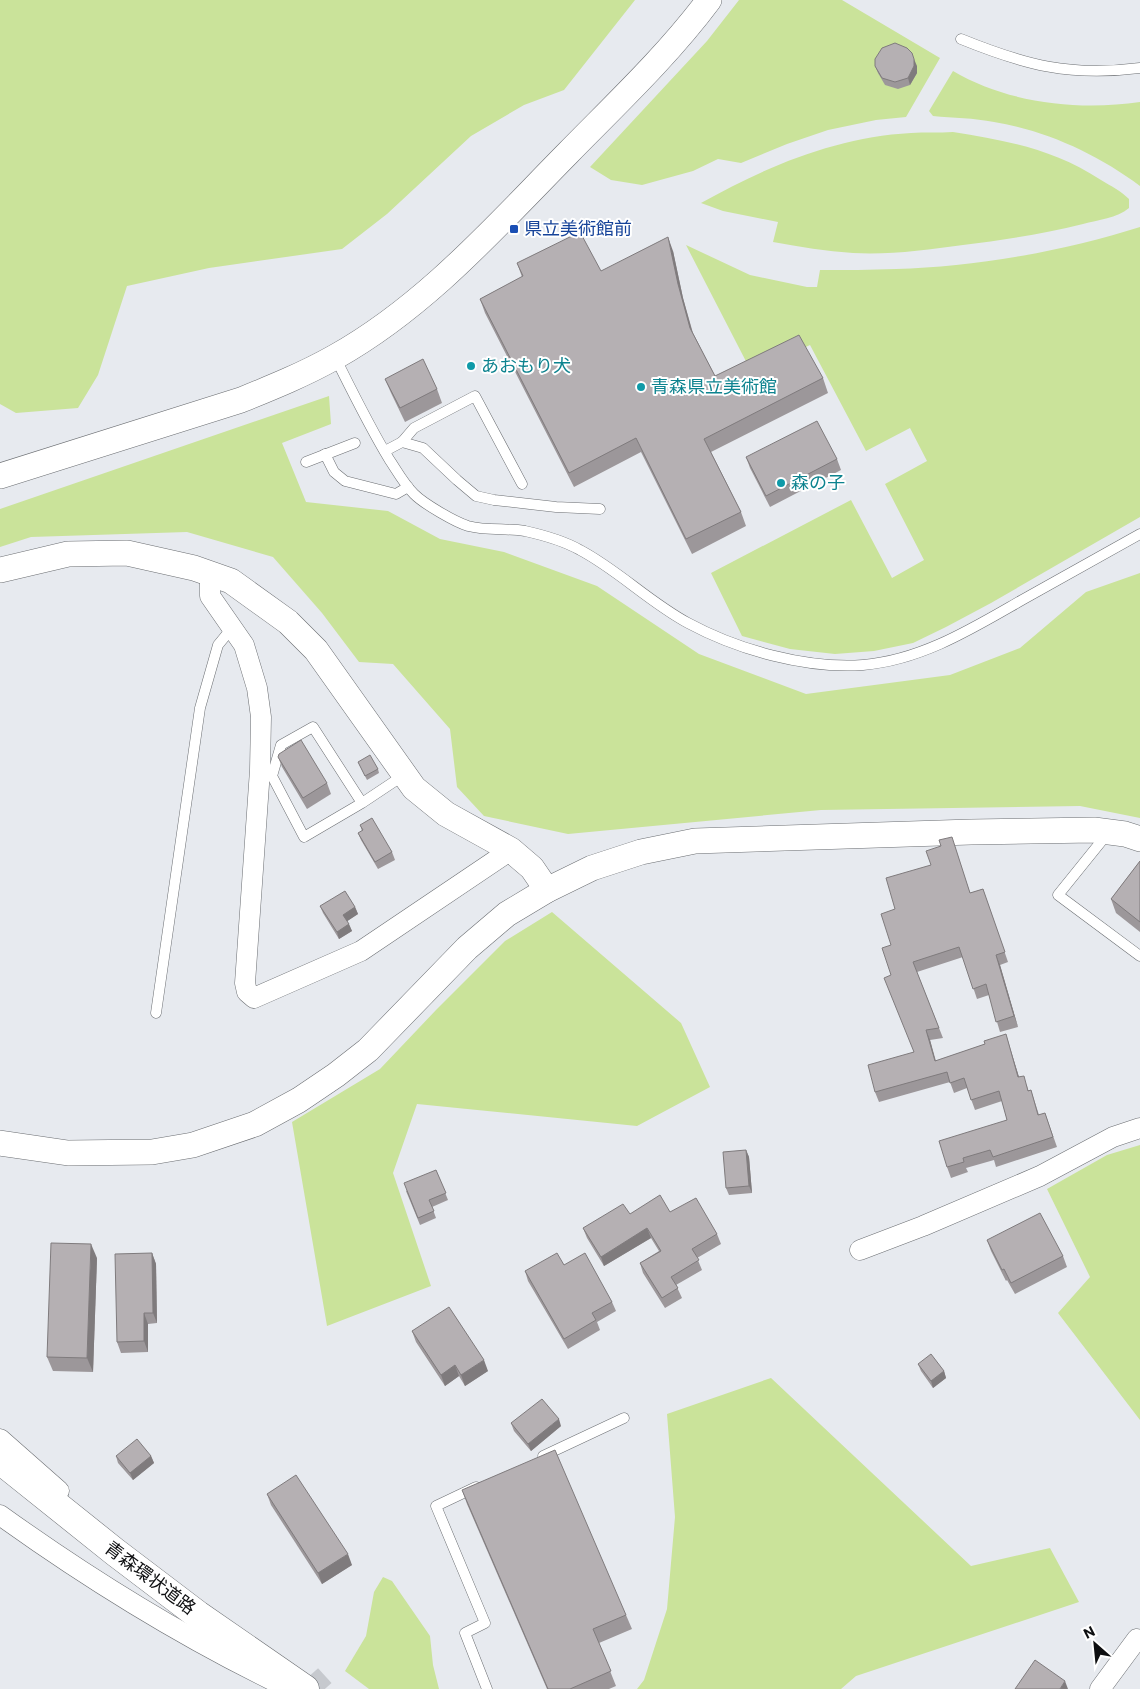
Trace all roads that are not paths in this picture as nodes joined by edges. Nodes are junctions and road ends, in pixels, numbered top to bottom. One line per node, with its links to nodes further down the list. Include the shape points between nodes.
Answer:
1 (710, 0): 4 (street, via 632,87 460,263 383,326)
2 (960, 39): 3 (lane, via 1036,65 1079,72)
3 (1140, 68)
4 (334, 357): 7 (lane); 10 (street, via 241,400)
5 (402, 442): 7 (lane); 11 (lane, via 414,428 475,396); 13 (lane, via 423,448 476,496 556,507)
6 (355, 443): 8 (lane)
7 (385, 451): 12 (lane)
8 (325, 454): 9 (lane); 12 (lane, via 334,472 345,480 396,494)
9 (306, 462)
10 (0, 476)
11 (522, 484)
12 (408, 486): 14 (lane, via 414,495 432,508 466,526 526,531 579,550 671,613 719,638 786,659 824,664 864,665 934,648)
13 (600, 509)
14 (1140, 534)
15 (0, 570): 16 (street, via 68,554 127,553)
16 (210, 574): 17 (street, via 210,596); 18 (street, via 231,581 288,622 316,650)
17 (232, 628): 22 (street, via 244,646 257,688 261,717 245,983 247,992 254,998 361,951); 25 (lane, via 218,645 200,708)
18 (405, 774): 19 (lane); 22 (street, via 414,788 446,814)
19 (362, 803): 19 (lane, via 304,837 272,776 281,745 313,727)
20 (1108, 832): 21 (street); 23 (street, via 971,832 695,841 641,852 592,868); 24 (lane, via 1058,895)
21 (1140, 839)
22 (511, 850): 23 (street, via 532,868)
23 (547, 890): 27 (street, via 507,914 467,948 368,1050 336,1076 255,1124 194,1146 152,1152 68,1153)
24 (1140, 956)
25 (156, 1014)
26 (1140, 1128): 28 (street, via 1113,1137 1040,1176)
27 (0, 1143)
28 (860, 1250)
29 (624, 1418): 32 (lane)
30 (0, 1440): 37 (street, via 65,1496 237,1627)
31 (0, 1460): 37 (highway, 青森環状道路, via 137,1569)
32 (535, 1460)
33 (490, 1481): 38 (lane, via 436,1506 486,1623 465,1632)
34 (0, 1515): 36 (street, via 53,1554 188,1636)
35 (1137, 1639): 39 (street)
36 (291, 1689)
37 (306, 1689)
38 (487, 1689)
39 (1100, 1689)

